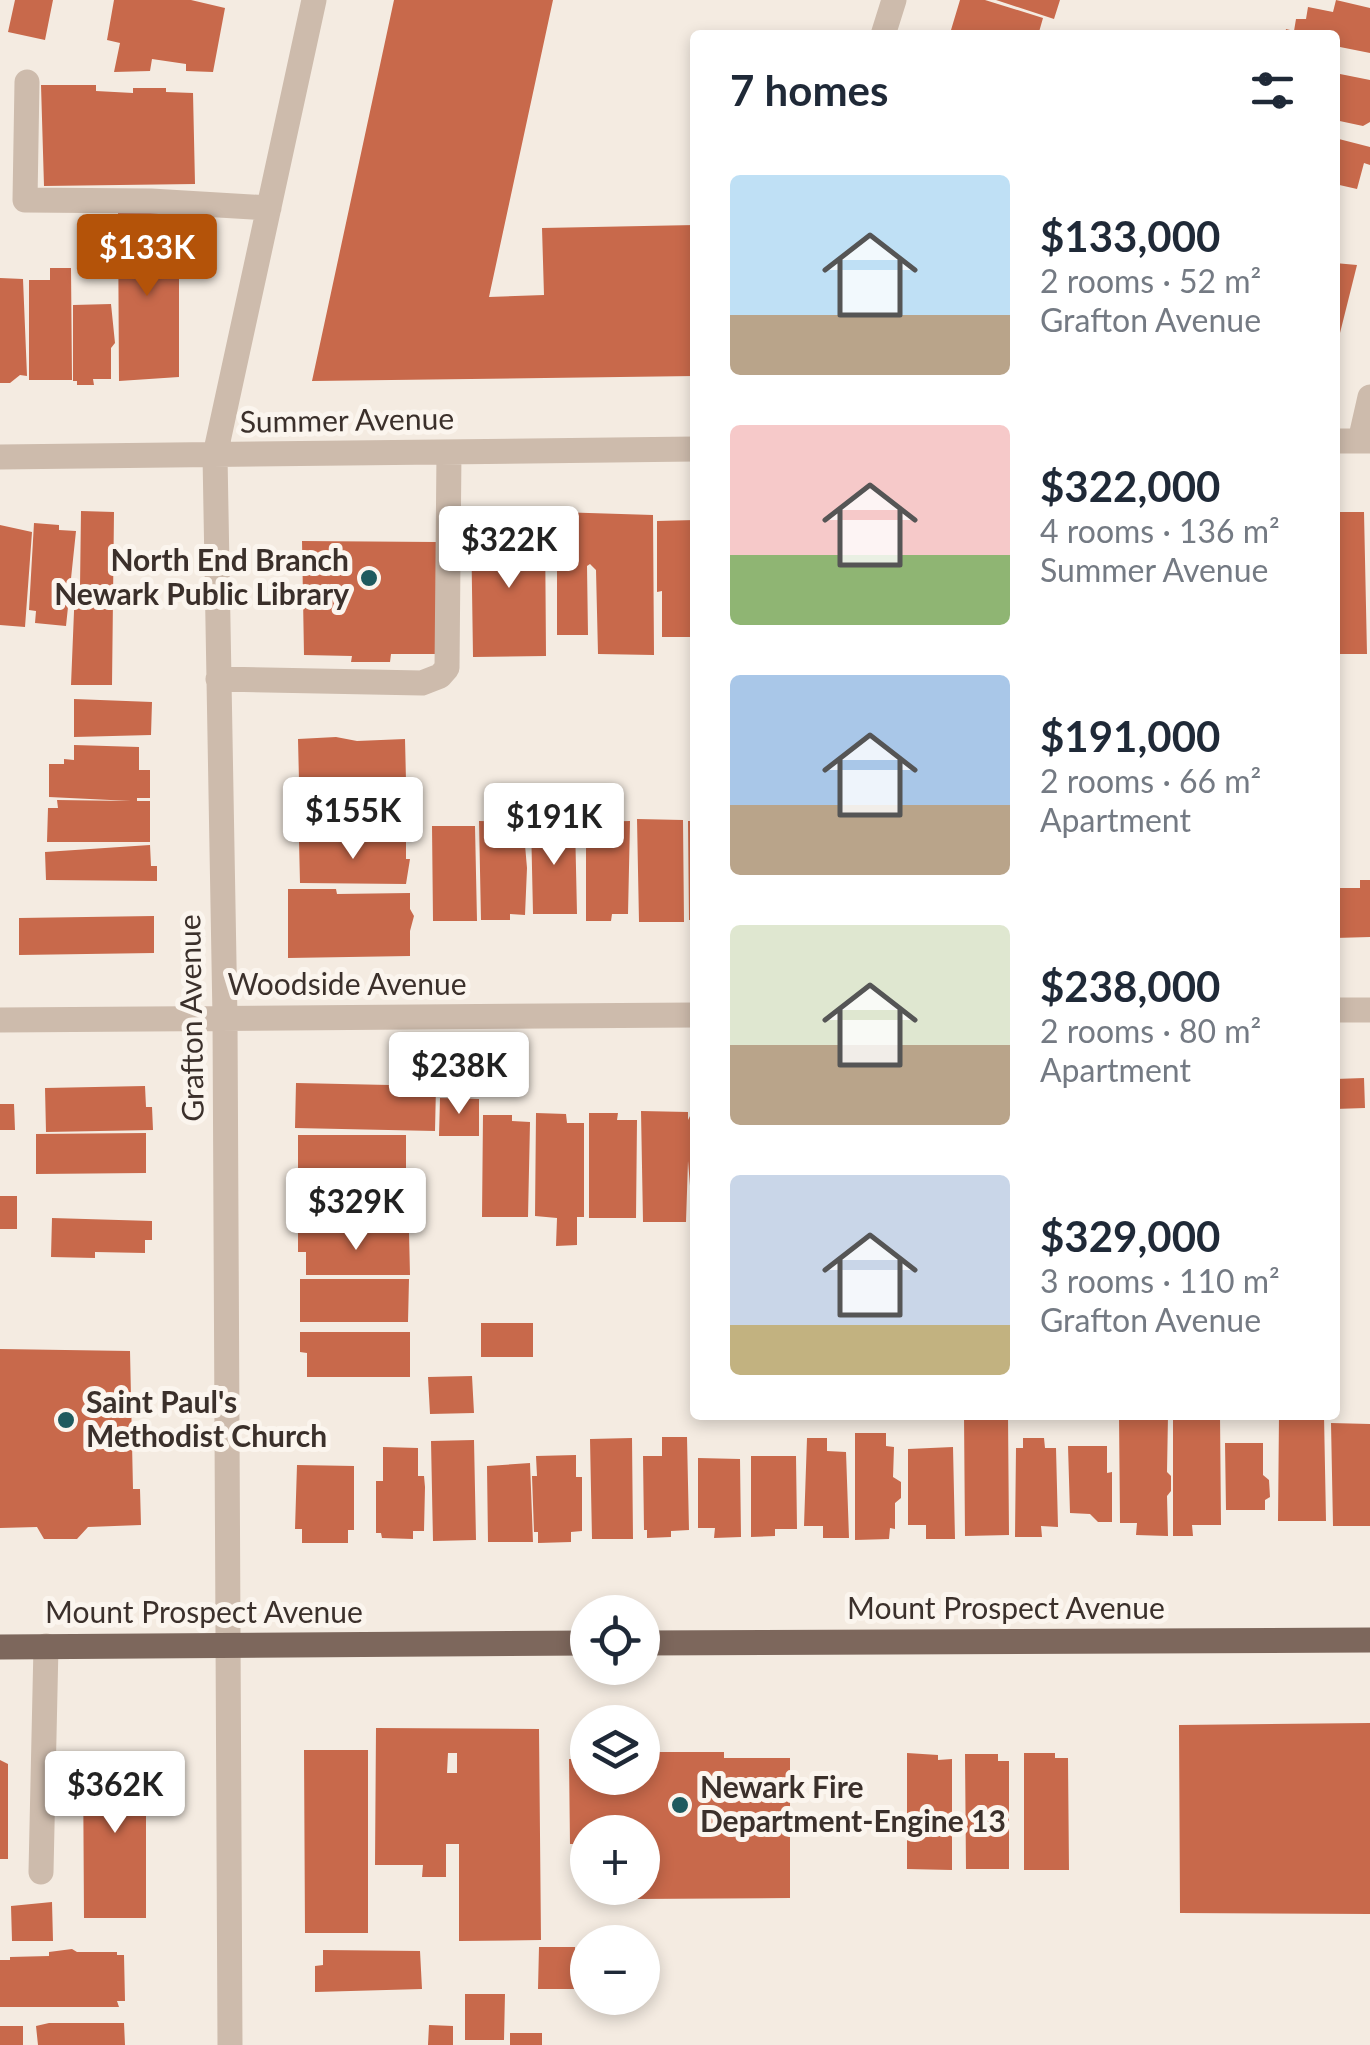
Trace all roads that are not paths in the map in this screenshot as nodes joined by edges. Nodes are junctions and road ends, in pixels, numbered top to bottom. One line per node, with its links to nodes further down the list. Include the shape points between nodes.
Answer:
1 (314, 0): 5 (street, Grafton Avenue)
2 (894, 0): 3 (street)
3 (885, 30)
4 (26, 82): 5 (street, via 25,200)
5 (268, 208): 10 (street, Grafton Avenue)
6 (1370, 397): 7 (street)
7 (1355, 441)
8 (690, 449): 9 (street, Summer Avenue)
9 (449, 452): 10 (street, Summer Avenue); 12 (street, via 448,668 440,676 422,683)
10 (214, 455): 11 (street, Summer Avenue); 12 (street, Grafton Avenue)
11 (0, 458)
12 (218, 679): 16 (street, Grafton Avenue)
13 (1340, 1010): 14 (street)
14 (1370, 1010)
15 (690, 1015): 16 (street, Woodside Avenue)
16 (225, 1018): 17 (street, Woodside Avenue); 21 (street, Grafton Avenue)
17 (0, 1020)
18 (1370, 1640): 19 (main road, Mount Prospect Avenue)
19 (660, 1643)
20 (570, 1644): 21 (main road, Mount Prospect Avenue)
21 (229, 1645): 22 (main road, Mount Prospect Avenue); 25 (street, Grafton Avenue)
22 (46, 1646): 23 (main road, Mount Prospect Avenue); 24 (street)
23 (0, 1647)
24 (40, 1872)
25 (230, 2045)

